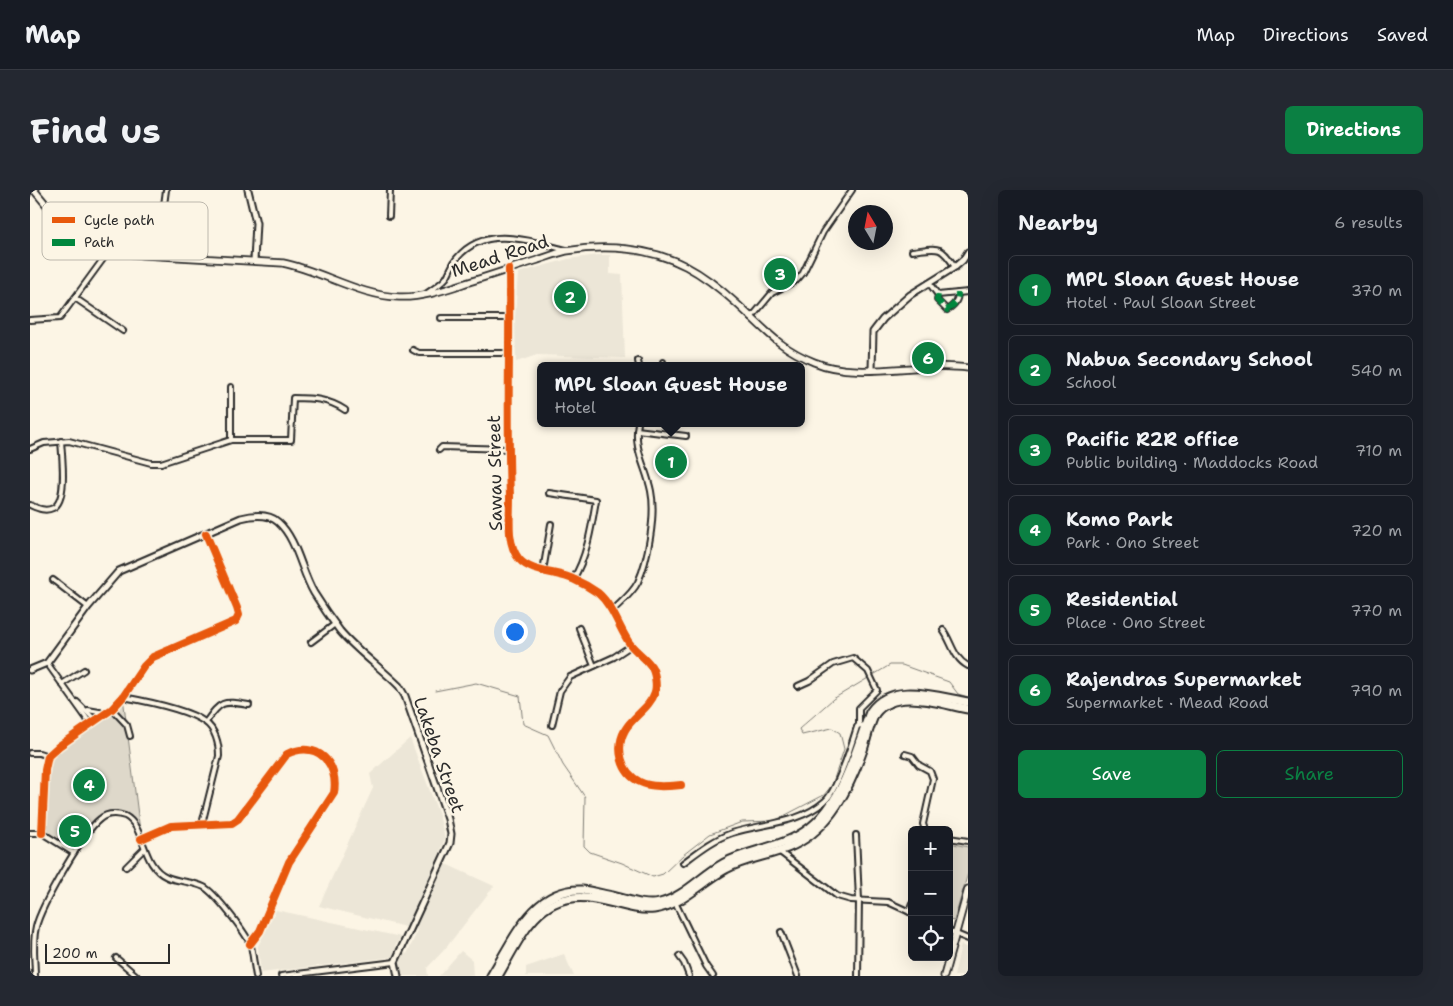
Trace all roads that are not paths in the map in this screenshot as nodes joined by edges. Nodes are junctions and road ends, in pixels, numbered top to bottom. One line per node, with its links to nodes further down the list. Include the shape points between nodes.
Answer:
1 (34, 190): 5 (main road, Mead Road)
2 (248, 190): 12 (main road, via 256,223)
3 (390, 190): 6 (street)
4 (852, 190): 23 (street, via 823,232 803,274 772,293)
5 (44, 202)
6 (389, 216)
7 (567, 251): 14 (main road, Mead Road); 18 (street, via 509,237 486,239 463,252 445,279); 23 (main road, Mead Road, via 615,248 670,258 712,282)
8 (912, 251): 13 (street, via 937,248)
9 (968, 252): 13 (main road)
10 (208, 259): 12 (main road, Mead Road)
11 (102, 260): 20 (street)
12 (254, 261): 18 (main road, Mead Road, via 298,266 376,294 400,297)
13 (954, 268): 15 (main road)
14 (509, 270): 18 (main road, Mead Road); 22 (street, Sawau Street)
15 (929, 283): 19 (street); 29 (main road, via 903,301 874,332)
16 (968, 292): 17 (street)
17 (958, 293): 19 (street); 19 (street, via 958,299 947,310 937,300)
18 (426, 294)
19 (938, 295)
20 (75, 298): 24 (street, via 60,318); 25 (street)
21 (441, 318): 22 (street)
22 (510, 318): 27 (street, Sawau Street)
23 (751, 318): 29 (main road, Mead Road, via 785,347 816,363)
24 (30, 320)
25 (123, 331)
26 (413, 350): 27 (street, via 419,353)
27 (509, 353): 38 (street, Sawau Street)
28 (968, 368): 29 (main road, Mead Road)
29 (872, 369)
30 (231, 387): 35 (street)
31 (345, 410): 35 (street, via 334,403 293,398 291,440)
32 (637, 427): 33 (street)
33 (637, 430): 34 (street); 48 (street, via 638,452 651,490 650,536 638,582)
34 (686, 436)
35 (231, 440): 36 (street, via 169,461 150,463)
36 (61, 441): 37 (street); 41 (street, via 62,496 54,508 47,510)
37 (30, 449)
38 (508, 449): 39 (street); 44 (street, Sawau Street, via 512,544 519,559 527,566)
39 (439, 450)
40 (549, 493): 45 (street, via 596,500 588,540)
41 (30, 505)
42 (551, 524): 44 (street)
43 (206, 534): 47 (main road, Lakeba Street, via 119,571); 49 (main road, Lakeba Street, via 251,515 276,520 290,538 313,591); 61 (street, via 238,608 236,621 153,656)
44 (542, 571): 45 (street, Sawau Street)
45 (573, 579): 48 (street, Sawau Street, via 598,593)
46 (53, 580): 47 (street)
47 (88, 607): 54 (main road, Lakeba Street)
48 (612, 611): 53 (street, Sawau Street)
49 (335, 624): 52 (street); 105 (main road, Lakeba Street, via 399,686 405,696 451,834 450,843)
50 (579, 628): 55 (street)
51 (943, 630): 56 (street, via 952,651)
52 (311, 642)
53 (632, 646): 55 (street); 78 (street, Sawau Street, via 651,666 655,690 646,707 626,729 620,745 622,762 640,782 652,786)
54 (47, 663): 57 (main road); 59 (street)
55 (594, 666): 71 (street, via 570,677 564,684)
56 (968, 666)
57 (30, 670)
58 (84, 670): 59 (street)
59 (62, 684): 62 (street)
60 (798, 686): 73 (street, via 833,664 853,658 871,677 877,690 859,708)
61 (123, 697): 65 (street); 70 (street, via 182,712)
62 (75, 701): 67 (street); 72 (street)
63 (968, 702): 73 (highway, via 916,693 892,694 874,705)
64 (249, 705): 70 (street, via 224,703 216,707)
65 (112, 709): 68 (street); 74 (street, via 127,725)
66 (968, 709): 87 (highway, via 909,699 884,705 871,722 858,765 829,816 814,833)
67 (86, 710): 68 (street); 69 (street)
68 (106, 713): 69 (street)
69 (96, 721): 72 (street)
70 (206, 722): 79 (street, via 217,740 219,756)
71 (552, 725)
72 (89, 726): 77 (street)
73 (862, 726): 92 (street, via 827,800 804,815 785,822 725,836); 112 (highway, via 853,762 832,802 822,817 802,834 729,861 660,903 643,903 580,890 553,896 533,910)
74 (130, 736)
75 (30, 753): 77 (street)
76 (905, 754): 80 (street, via 912,756 932,774)
77 (48, 756): 82 (street)
78 (681, 785)
79 (202, 824): 84 (street, via 170,826); 102 (street, via 227,824 238,819 287,754 304,750 319,753 334,772 334,793 289,862 260,931)
80 (924, 826)
81 (30, 833): 82 (street)
82 (42, 833): 90 (street)
83 (856, 835): 95 (street)
84 (142, 839): 88 (street); 90 (street, via 132,821 112,814 98,820)
85 (953, 839): 86 (street)
86 (968, 841)
87 (789, 848): 89 (highway); 91 (street)
88 (144, 849): 93 (street); 102 (street, via 158,871 167,877 211,891)
89 (779, 851): 91 (street); 96 (highway, via 731,866)
90 (74, 854): 106 (street, via 36,926)
91 (788, 859): 95 (street, via 837,896)
92 (683, 863)
93 (126, 867)
94 (968, 889): 100 (main road)
95 (859, 900): 97 (street, via 888,902); 117 (street)
96 (675, 902): 113 (highway, via 654,909 627,907 587,897 555,902 532,919); 115 (street)
97 (908, 911)
98 (781, 932): 116 (street)
99 (953, 933): 100 (street)
100 (956, 935): 101 (street); 118 (main road)
101 (968, 939)
102 (250, 944): 108 (street)
103 (678, 956): 114 (street)
104 (116, 958): 107 (street)
105 (395, 962): 110 (street); 111 (main road)
106 (35, 976)
107 (137, 976)
108 (256, 976)
109 (281, 976): 110 (street)
110 (288, 976)
111 (398, 976)
112 (491, 976)
113 (498, 976)
114 (689, 976)
115 (713, 976)
116 (798, 976)
117 (858, 976)
118 (944, 976)

